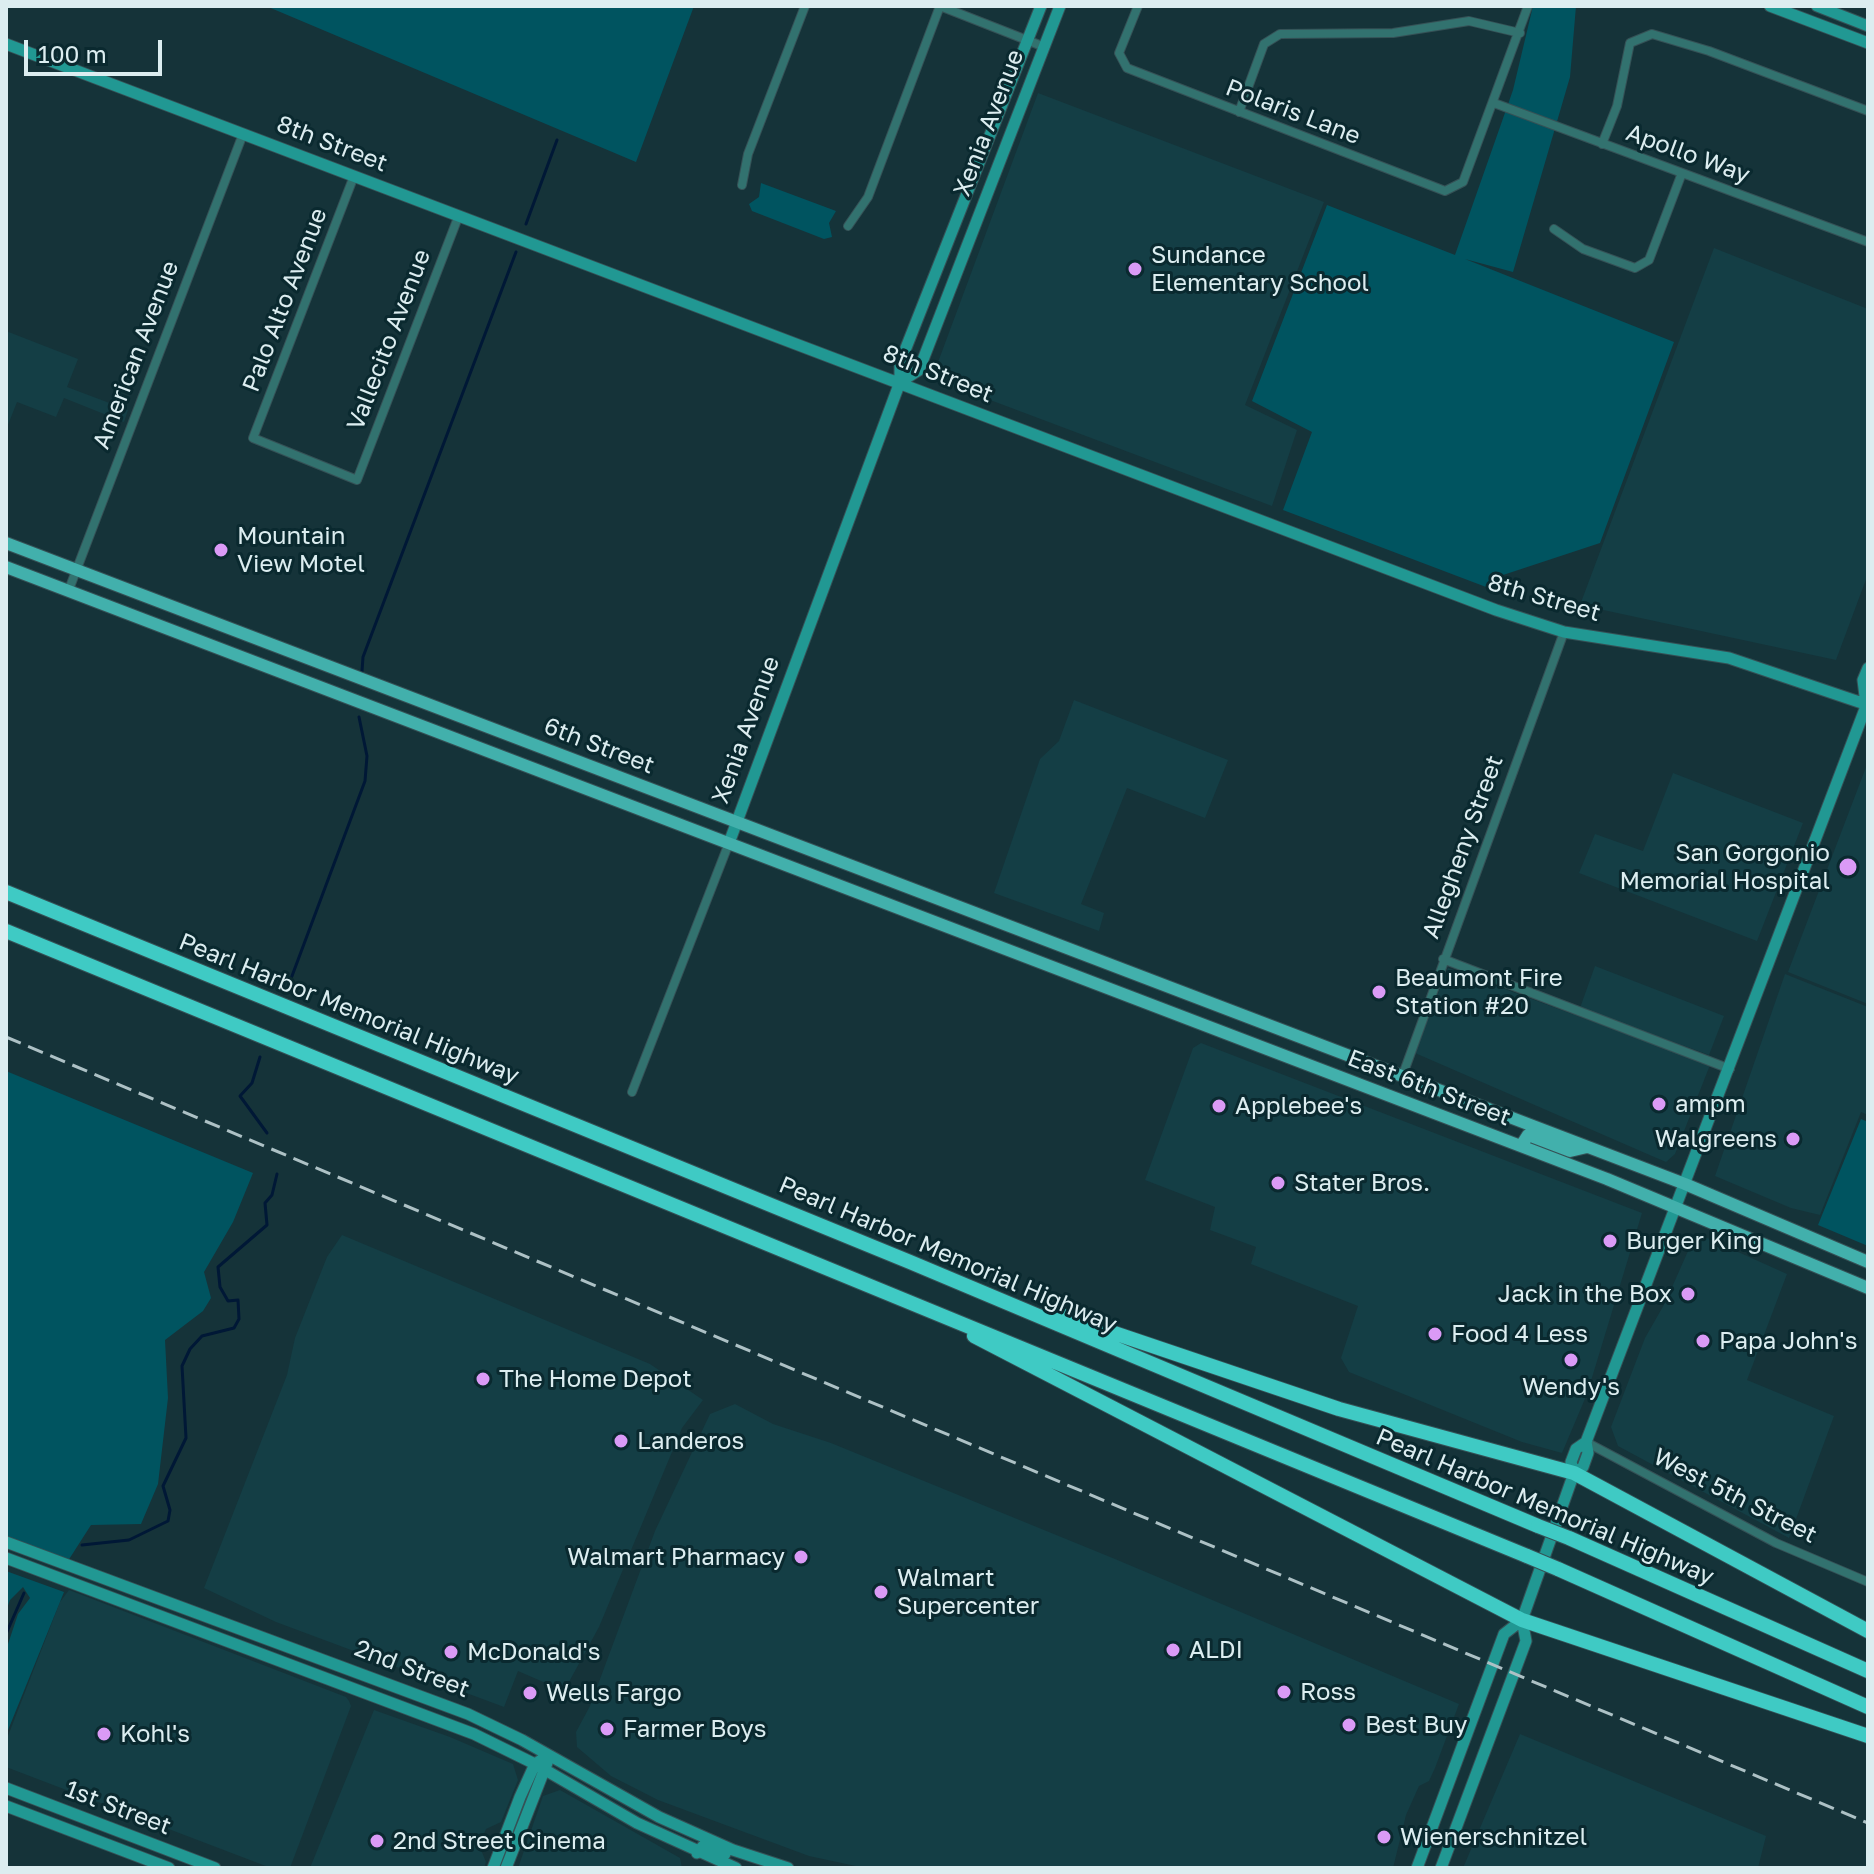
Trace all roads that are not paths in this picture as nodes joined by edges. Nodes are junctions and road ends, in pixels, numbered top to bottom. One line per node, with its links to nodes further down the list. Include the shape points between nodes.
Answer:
1 (805, 6): 22 (street, via 748,154)
2 (940, 6): 11 (street); 24 (street, via 868,197)
3 (1041, 6): 11 (street, Xenia Avenue)
4 (1060, 6): 14 (street, Xenia Avenue)
5 (1138, 6): 17 (street, Polaris Lane, via 1119,53 1127,68)
6 (1528, 6): 10 (street)
7 (1770, 6): 12 (street)
8 (1817, 6): 9 (street)
9 (1868, 26)
10 (1520, 33): 15 (street); 17 (street, via 1469,21 1393,33 1280,34 1264,44)
11 (1027, 40): 14 (street); 27 (street, Xenia Avenue, via 900,363)
12 (1868, 43)
13 (6, 44): 18 (street, 8th Street)
14 (1042, 46): 27 (street, Xenia Avenue, via 919,370)
15 (1494, 103): 17 (street, Polaris Lane, via 1463,182 1445,191); 19 (street, Apollo Way)
16 (1868, 111): 19 (street, via 1652,34 1630,43 1617,106)
17 (1239, 112)
18 (243, 134): 21 (street, 8th Street); 31 (street, American Avenue)
19 (1602, 144): 20 (street, Apollo Way)
20 (1682, 173): 25 (street, via 1649,260 1635,268 1583,249); 26 (street, Apollo Way)
21 (354, 176): 23 (street, 8th Street); 28 (street, Palo Alto Avenue, via 253,438)
22 (742, 185)
23 (459, 215): 27 (street, 8th Street); 28 (street, Vallecito Avenue)
24 (848, 226)
25 (1554, 229)
26 (1868, 242)
27 (900, 382): 33 (street, 8th Street); 38 (street, Xenia Avenue)
28 (357, 480)
29 (6, 543): 31 (main road, 6th Street)
30 (6, 567): 32 (main road, 6th Street)
31 (75, 572): 32 (street, American Avenue); 34 (main road, 6th Street)
32 (68, 592): 36 (main road, 6th Street)
33 (1564, 632): 37 (street, 8th Street, via 1729,658); 42 (street, Allegheny Street)
34 (289, 653): 36 (main road); 38 (main road, 6th Street)
35 (1868, 668): 37 (street, via 1863,680)
36 (282, 672): 39 (main road, 6th Street)
37 (1867, 704): 45 (street)
38 (736, 821): 39 (street, Xenia Avenue); 43 (main road, 6th Street)
39 (729, 843): 44 (main road, 6th Street); 47 (street, Xenia Avenue)
40 (6, 892): 52 (highway, Pearl Harbor Memorial Highway)
41 (6, 931): 55 (highway)
42 (1443, 959): 45 (street); 46 (street, Allegheny Street)
43 (1176, 991): 46 (main road, East 6th Street)
44 (1166, 1011): 48 (main road, East 6th Street)
45 (1730, 1069): 50 (street)
46 (1402, 1077): 49 (main road, East 6th Street)
47 (632, 1092)
48 (1521, 1146): 49 (main road, via 1528,1135 1570,1151); 51 (main road, East 6th Street)
49 (1587, 1147): 50 (main road, East 6th Street)
50 (1685, 1184): 51 (street); 53 (main road, East 6th Street)
51 (1676, 1207): 54 (main road, East 6th Street); 56 (street)
52 (910, 1262): 57 (highway, via 1274,1389); 63 (highway, Pearl Harbor Memorial Highway, bridge, via 1569,1538)
53 (1868, 1262)
54 (1868, 1288)
55 (903, 1298): 61 (highway); 64 (highway, bridge, via 1558,1569)
56 (1586, 1442): 57 (street, via 1583,1467); 60 (street, West 5th Street, via 1776,1543)
57 (1574, 1473): 61 (street); 62 (highway)
58 (6, 1542): 66 (street, 2nd Street, via 468,1714)
59 (6, 1558): 67 (street, 2nd Street, via 474,1734)
60 (1868, 1582)
61 (1522, 1620): 65 (highway); 77 (street, via 1504,1634); 78 (street, via 1526,1641)
62 (1868, 1631)
63 (1868, 1671)
64 (1868, 1707)
65 (1868, 1736)
66 (548, 1754): 67 (street); 76 (street, 2nd Street, via 659,1817)
67 (540, 1767): 70 (street, 2nd Street); 73 (street); 74 (street)
68 (6, 1788): 72 (street, 1st Street)
69 (6, 1806): 71 (street, 1st Street)
70 (697, 1853): 75 (street, 2nd Street); 76 (street, via 703,1846 748,1863)
71 (169, 1868)
72 (215, 1868)
73 (493, 1868)
74 (506, 1868)
75 (736, 1868)
76 (788, 1868)
77 (1417, 1868)
78 (1441, 1868)

